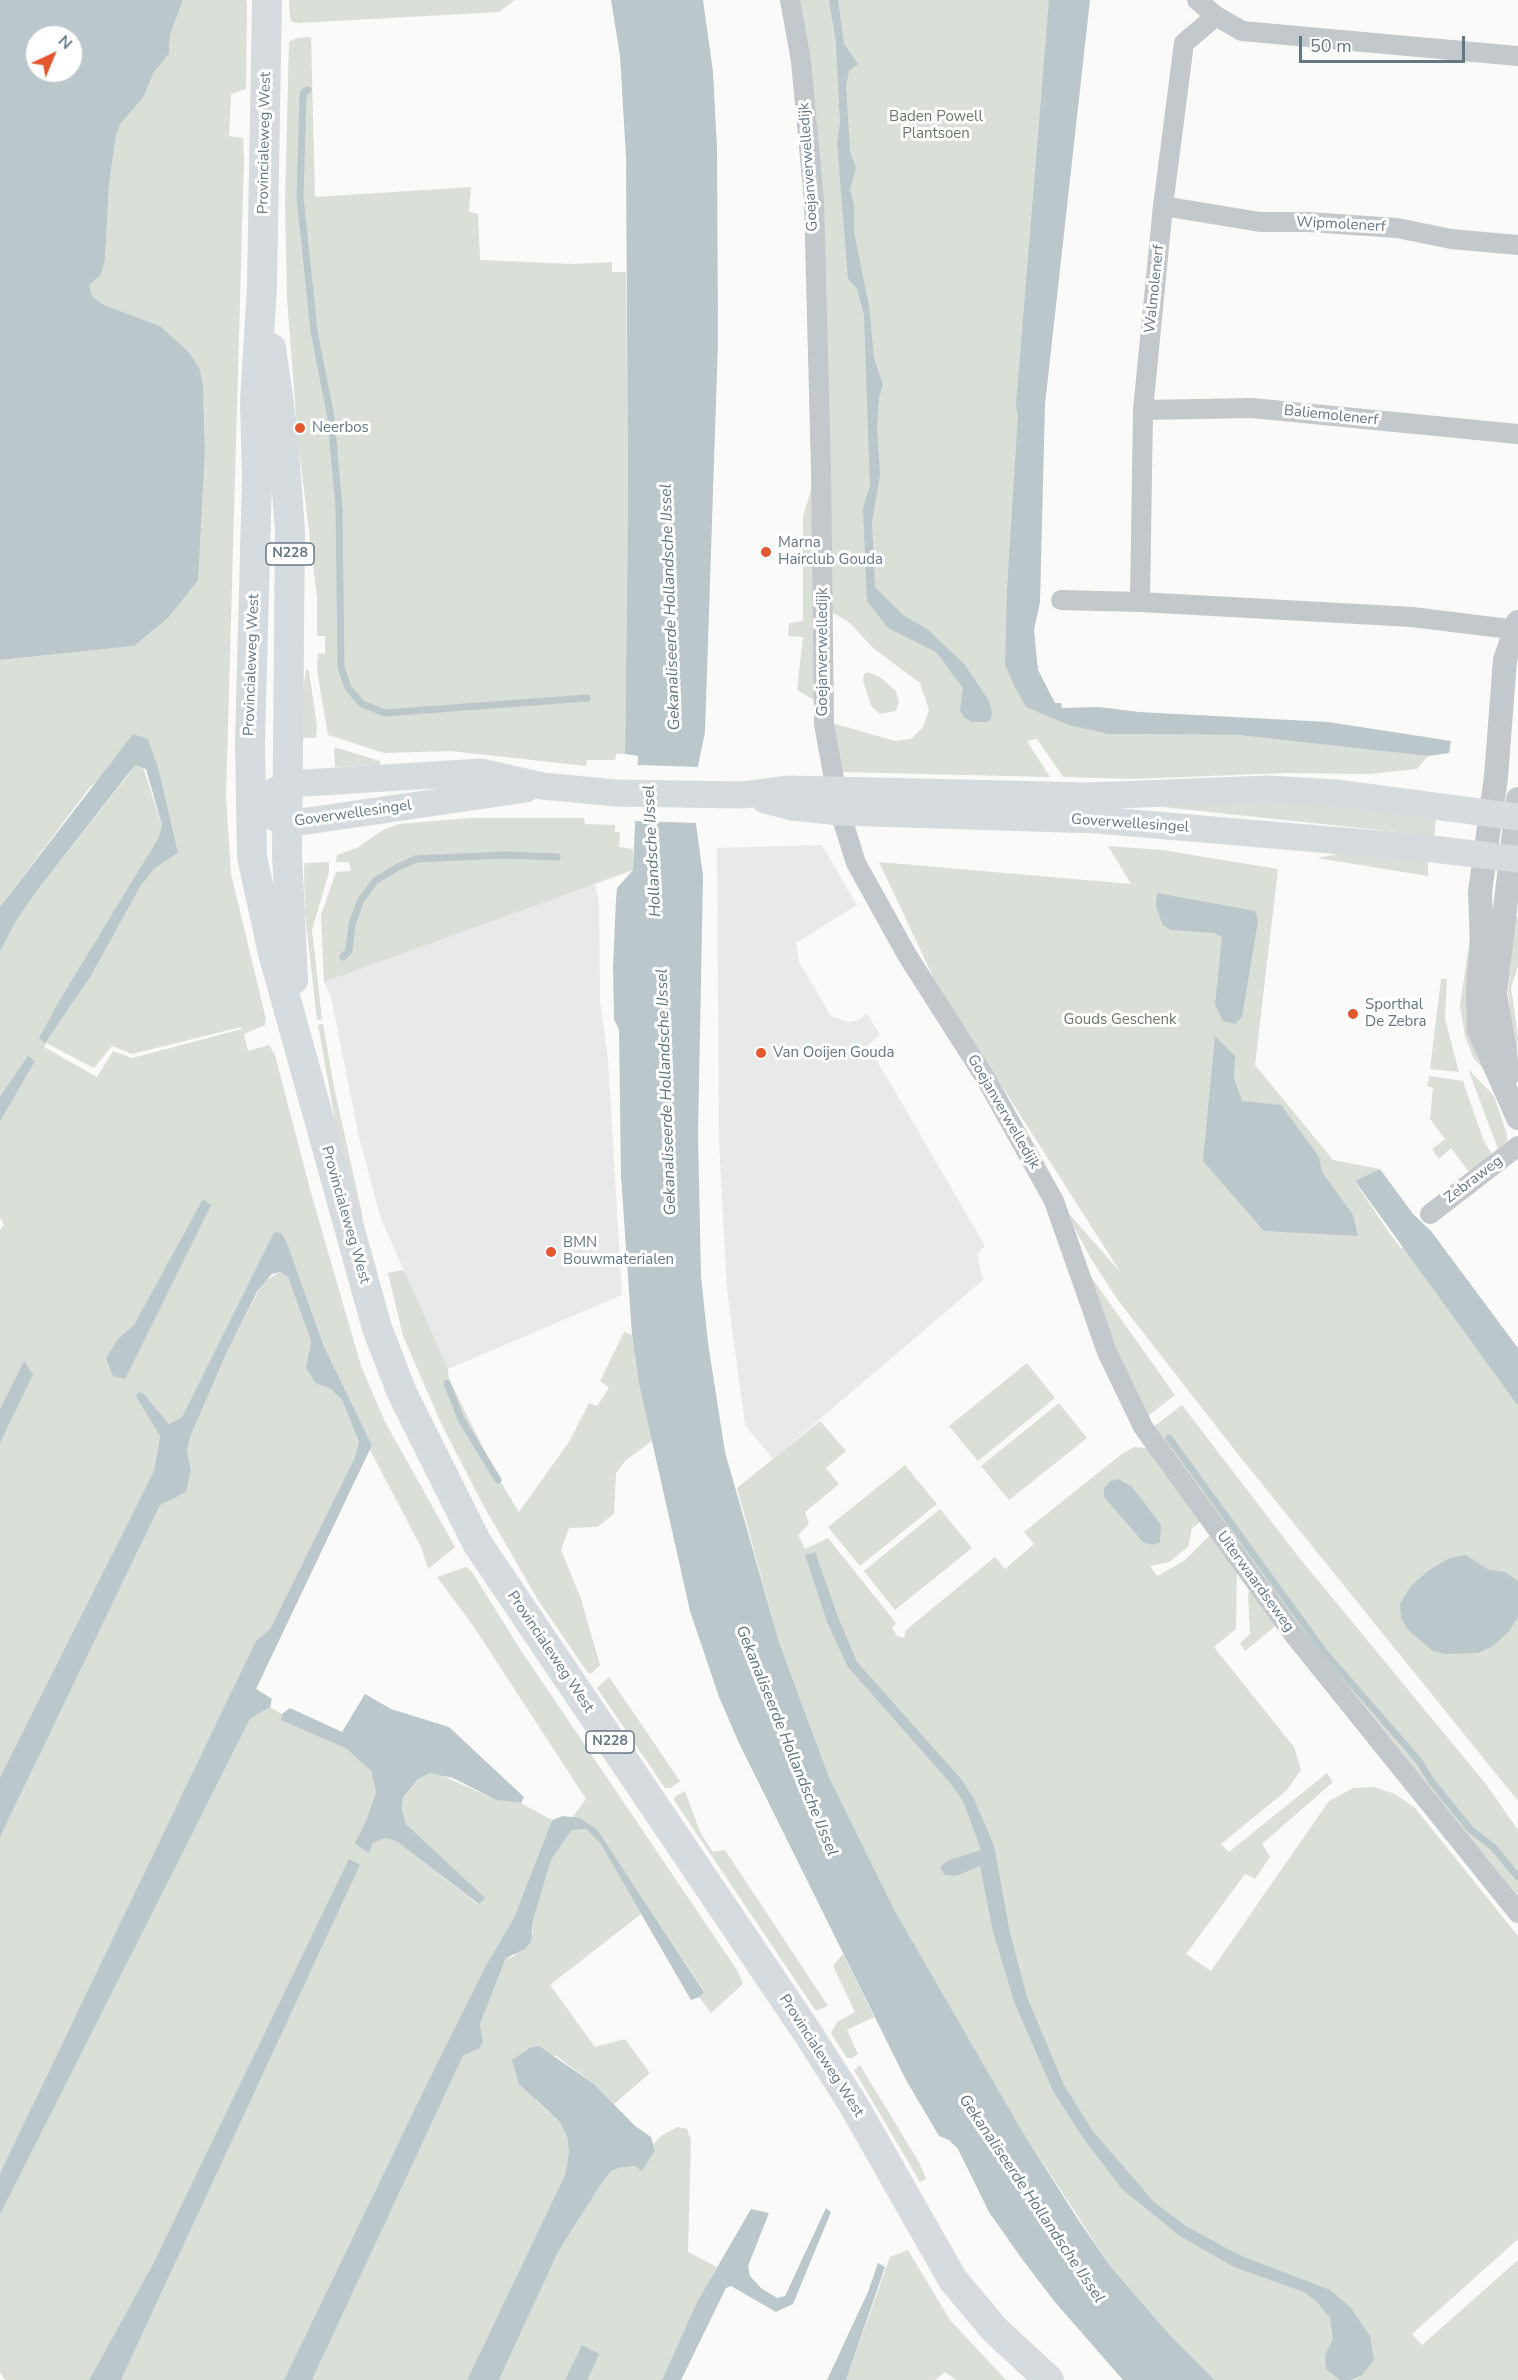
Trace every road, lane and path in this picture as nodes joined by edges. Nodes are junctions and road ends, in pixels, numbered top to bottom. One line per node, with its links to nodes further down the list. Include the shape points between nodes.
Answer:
1 (267, 0): 8 (main road, Provincialeweg West / N228)
2 (790, 0): 16 (street, Goejanverwelledijk, via 801,61 814,201 824,724)
3 (1197, 0): 4 (street)
4 (1216, 16): 5 (street, via 1242,31); 6 (street, Walmolenerf, via 1184,43)
5 (1518, 56)
6 (1163, 206): 7 (street, Wipmolenerf, via 1260,222 1397,228 1451,239); 9 (street, Walmolenerf)
7 (1518, 245)
8 (262, 286): 14 (main road, Provincialeweg West / N228, via 282,426 290,530); 17 (main road, Provincialeweg West / N228, via 255,404)
9 (1143, 410): 10 (street, Baliemolenerf, via 1252,408); 12 (street, Walmolenerf)
10 (1518, 434)
11 (1061, 600): 12 (street)
12 (1140, 602): 13 (street, via 1412,617)
13 (1518, 629): 18 (street, via 1505,660 1499,752)
14 (288, 784): 15 (main road, Goverwellesingel, via 481,772); 17 (main road, Goverwellesingel); 19 (main road, Provincialeweg West / N228)
15 (542, 786): 16 (main road, Goverwellesingel, via 616,793 743,795 789,789); 19 (main road, Goverwellesingel)
16 (838, 801): 18 (main road, Goverwellesingel, via 1268,789); 20 (main road, Goverwellesingel); 24 (street, Goejanverwelledijk, via 856,863 907,955 986,1078)
17 (250, 804): 19 (main road, Goverwellesingel); 21 (main road, Provincialeweg West / N228, via 252,857)
18 (1510, 811): 20 (street)
19 (287, 824): 21 (main road, Provincialeweg West / N228)
20 (1504, 857): 22 (street, via 1480,892 1479,1030)
21 (296, 1038): 27 (main road, Provincialeweg West / N228, via 377,1328 402,1393 477,1544 813,2041 953,2280 995,2330)
22 (1518, 1118)
23 (1518, 1146): 25 (street, Zebraweg)
24 (1059, 1211): 26 (street, Uiterwaardseweg, via 1107,1352 1143,1426 1294,1635)
25 (1430, 1214)
26 (1518, 1913)
27 (1049, 2380)

